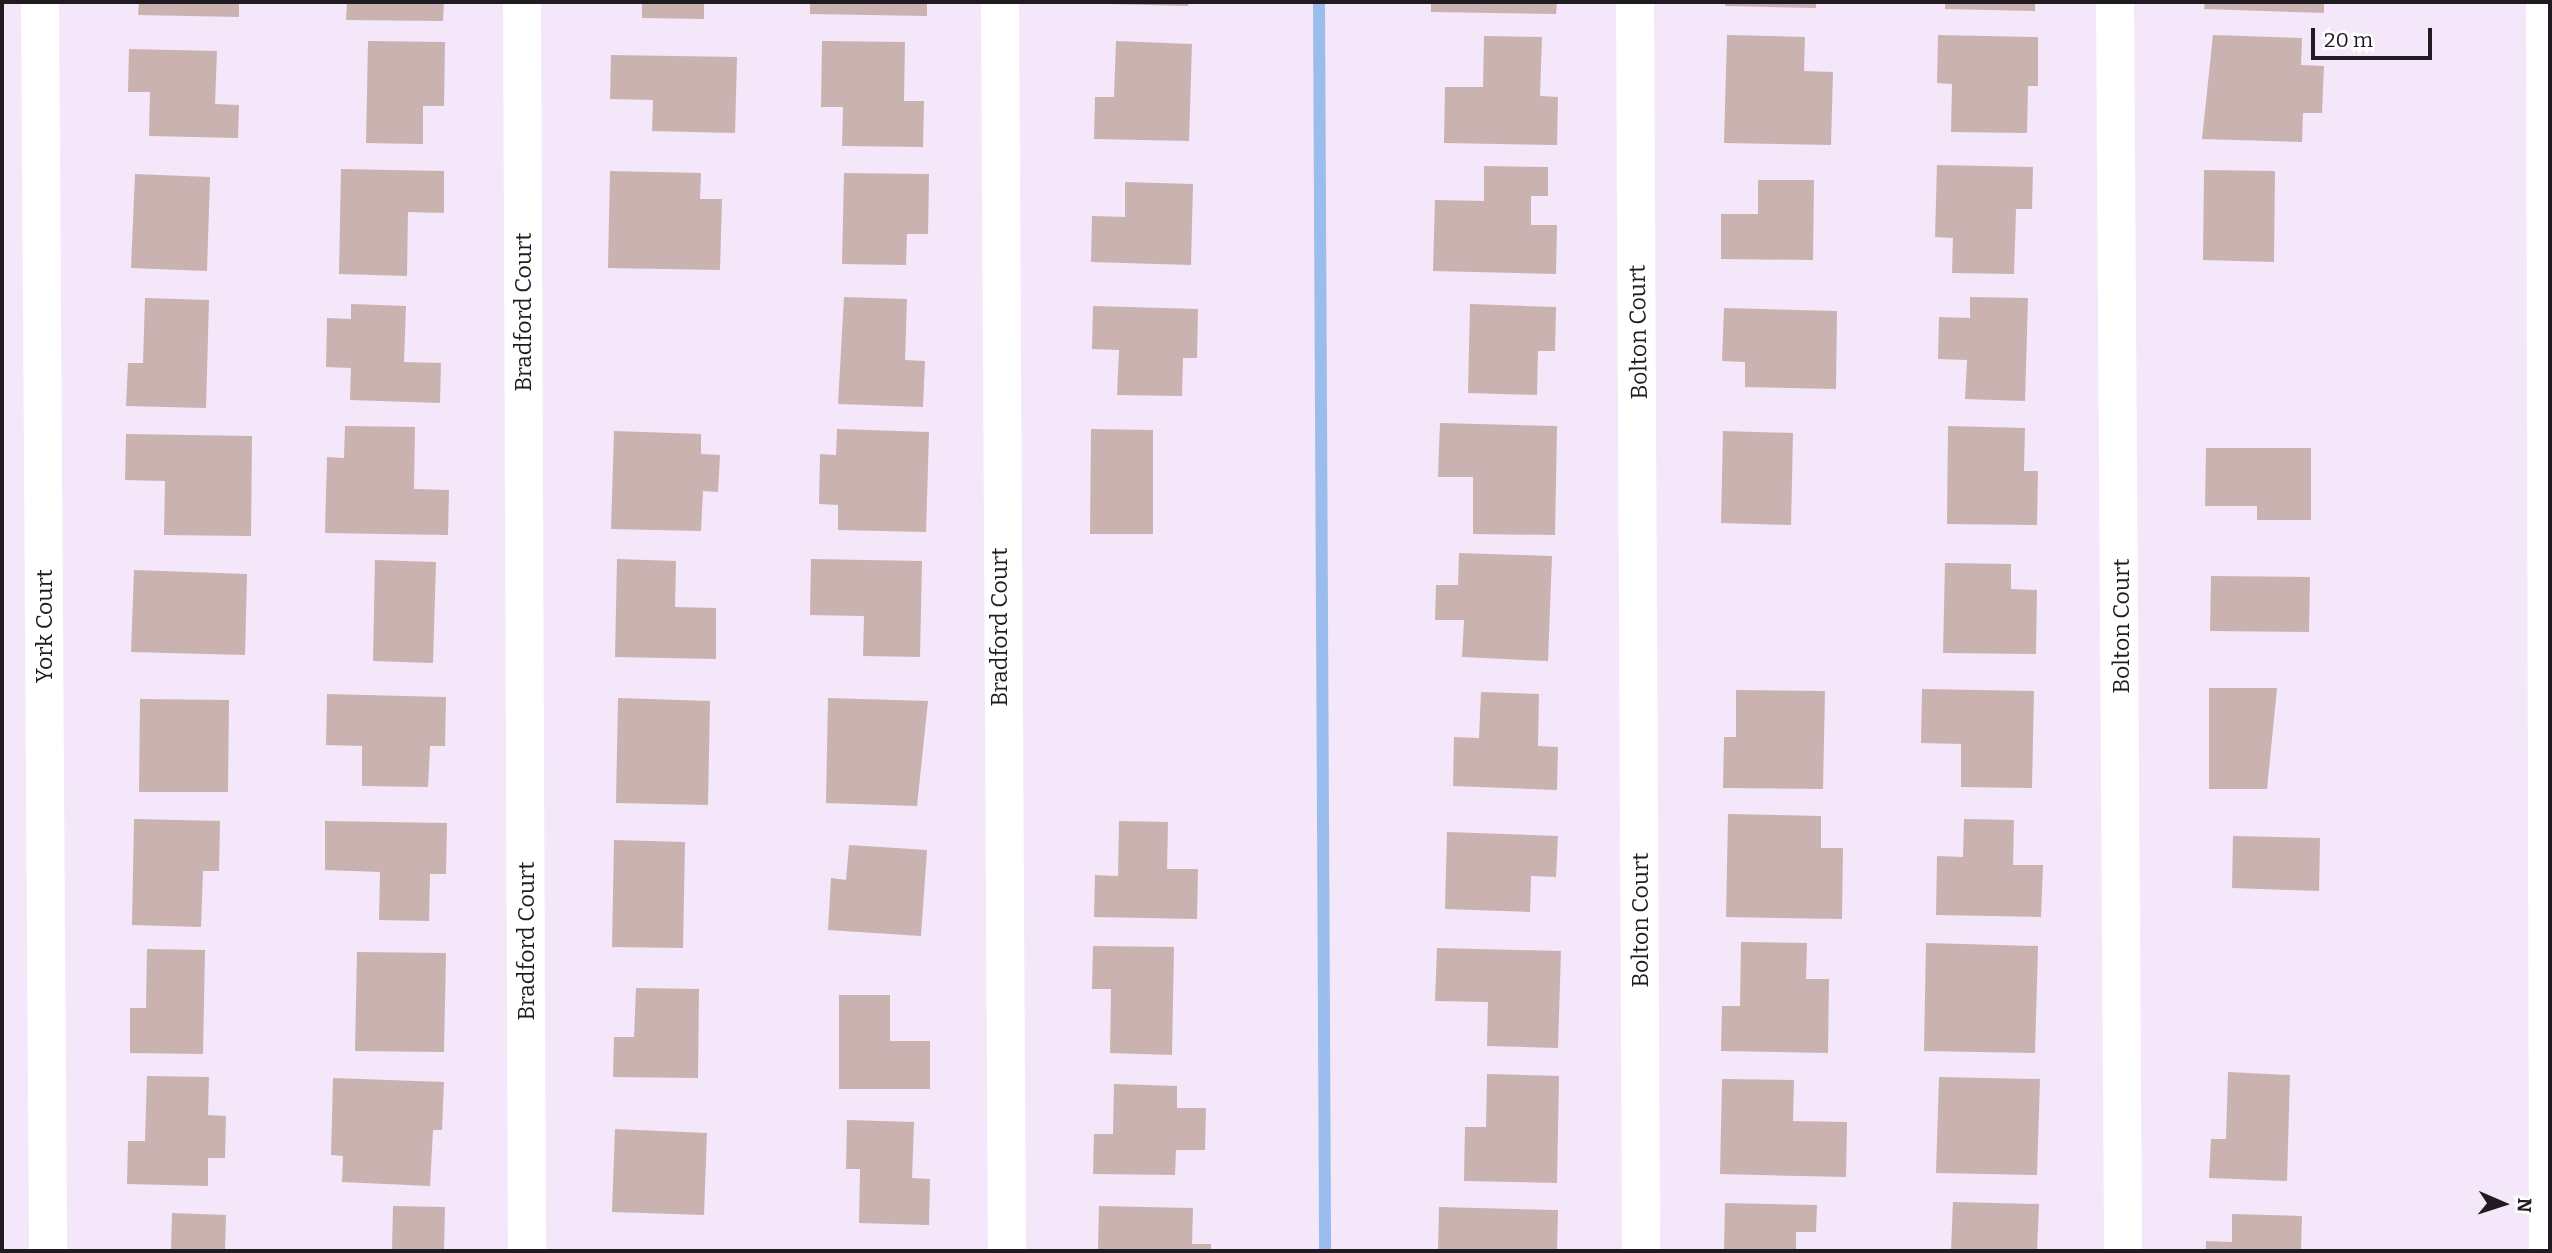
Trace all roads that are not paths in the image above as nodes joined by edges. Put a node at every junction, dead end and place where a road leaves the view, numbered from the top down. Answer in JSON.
{"nodes":[{"id":1,"x":40,"y":2,"type":"edge"},
{"id":2,"x":522,"y":2,"type":"edge"},
{"id":3,"x":1000,"y":2,"type":"edge"},
{"id":4,"x":1635,"y":2,"type":"edge"},
{"id":5,"x":2115,"y":2,"type":"edge"},
{"id":6,"x":2545,"y":2,"type":"edge"},
{"id":7,"x":48,"y":1251,"type":"edge"},
{"id":8,"x":527,"y":1251,"type":"edge"},
{"id":9,"x":1007,"y":1251,"type":"edge"},
{"id":10,"x":1641,"y":1251,"type":"edge"},
{"id":11,"x":2123,"y":1251,"type":"edge"},
{"id":12,"x":2548,"y":1251,"type":"edge"}],
"edges":[{"from":1,"to":7,"type":"street","name":"York Court"},
{"from":2,"to":8,"type":"street","name":"Bradford Court"},
{"from":3,"to":9,"type":"street","name":"Bradford Court"},
{"from":4,"to":10,"type":"street","name":"Bolton Court"},
{"from":5,"to":11,"type":"street","name":"Bolton Court"},
{"from":6,"to":12,"type":"street"}]}
